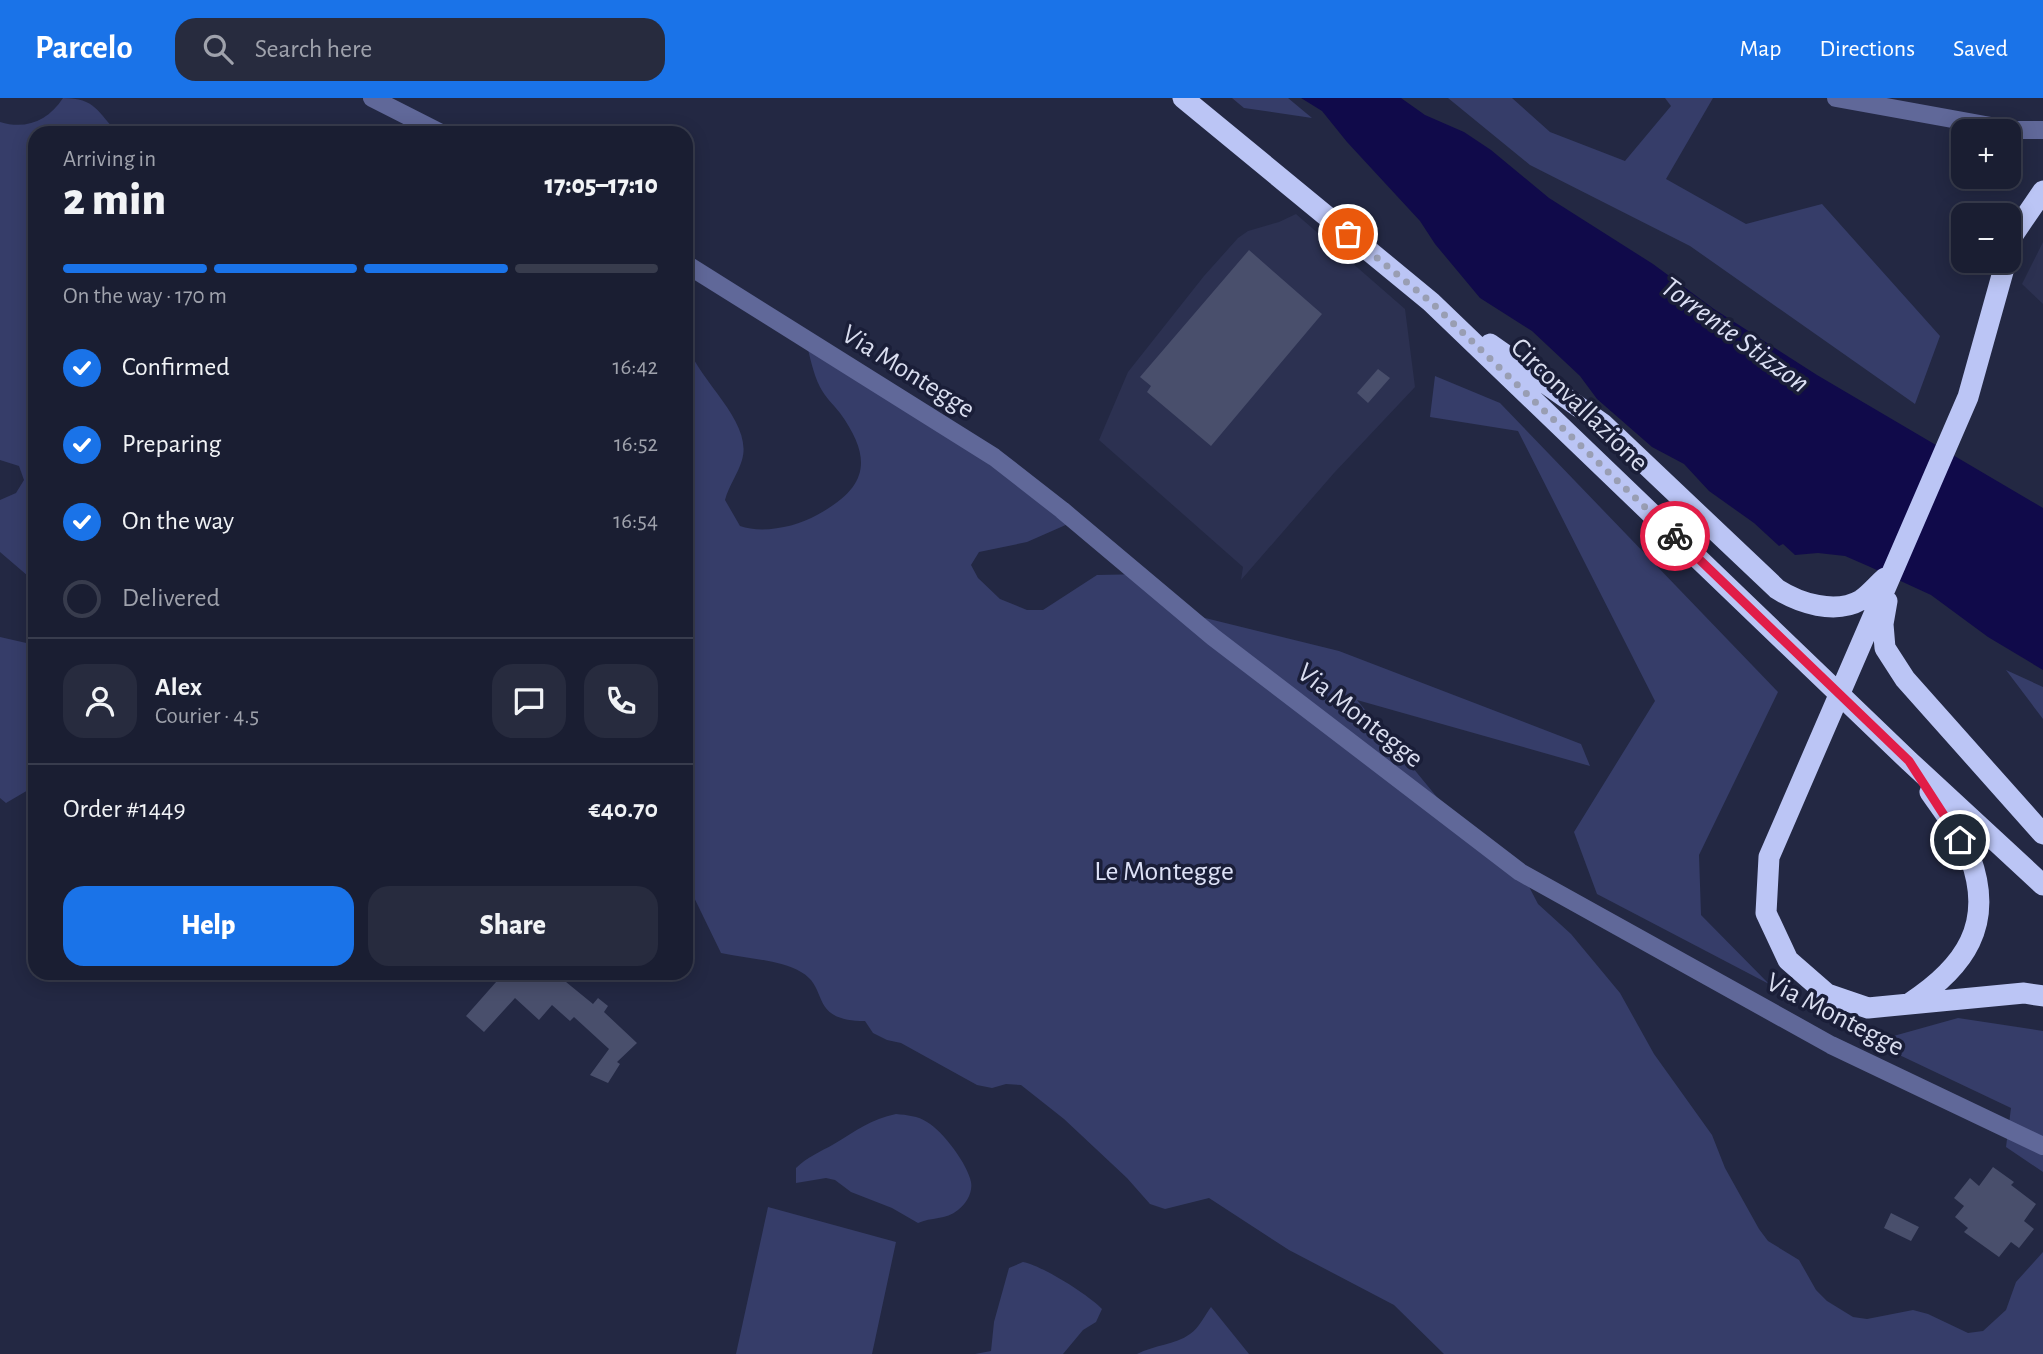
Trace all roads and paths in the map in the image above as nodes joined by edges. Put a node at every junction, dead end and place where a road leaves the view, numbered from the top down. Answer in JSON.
{"nodes":[{"id":1,"x":372,"y":98,"type":"edge"},
{"id":2,"x":1183,"y":98,"type":"edge"},
{"id":3,"x":1836,"y":98,"type":"edge"},
{"id":4,"x":427,"y":126,"type":"edge"},
{"id":5,"x":2043,"y":130,"type":"edge"},
{"id":6,"x":2043,"y":191,"type":"edge"},
{"id":7,"x":2021,"y":226,"type":"edge"},
{"id":8,"x":693,"y":268,"type":"edge"},
{"id":9,"x":2003,"y":273,"type":"edge"},
{"id":10,"x":1431,"y":302,"type":"junction"},
{"id":11,"x":1892,"y":570,"type":"junction"},
{"id":12,"x":1909,"y":761,"type":"junction"},
{"id":13,"x":2043,"y":834,"type":"edge"},
{"id":14,"x":2043,"y":885,"type":"edge"},
{"id":15,"x":2043,"y":996,"type":"edge"},
{"id":16,"x":1908,"y":1005,"type":"junction"},
{"id":17,"x":2043,"y":1146,"type":"edge"}],
"edges":[{"from":1,"to":4,"type":"street"},
{"from":2,"to":10,"type":"highway","name":"Circonvallazione"},
{"from":3,"to":5,"type":"street"},
{"from":6,"to":7,"type":"highway"},
{"from":8,"to":17,"type":"street","name":"Via Montegge"},
{"from":9,"to":11,"type":"highway"},
{"from":10,"to":11,"type":"highway"},
{"from":10,"to":12,"type":"highway","name":"Circonvallazione"},
{"from":11,"to":13,"type":"highway"},
{"from":11,"to":16,"type":"highway"},
{"from":12,"to":14,"type":"highway","name":"Circonvallazione"},
{"from":12,"to":16,"type":"highway"},
{"from":15,"to":16,"type":"highway"}]}
